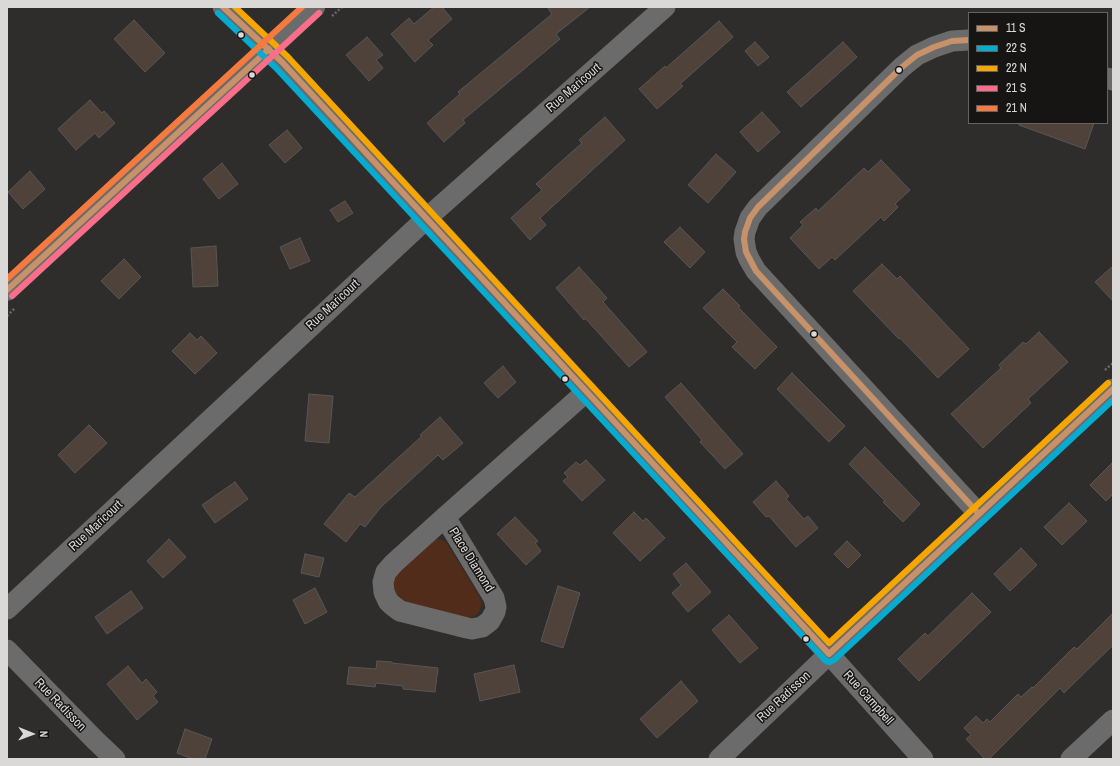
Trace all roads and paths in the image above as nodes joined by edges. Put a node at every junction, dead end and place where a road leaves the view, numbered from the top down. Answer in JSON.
{"nodes":[{"id":1,"x":224,"y":7,"type":"edge"},
{"id":2,"x":314,"y":7,"type":"edge"},
{"id":3,"x":665,"y":7,"type":"edge"},
{"id":4,"x":968,"y":40,"type":"edge"},
{"id":5,"x":268,"y":49,"type":"junction"},
{"id":6,"x":427,"y":218,"type":"junction"},
{"id":7,"x":7,"y":290,"type":"edge"},
{"id":8,"x":1113,"y":389,"type":"edge"},
{"id":9,"x":587,"y":391,"type":"junction"},
{"id":10,"x":979,"y":514,"type":"junction"},
{"id":11,"x":445,"y":517,"type":"junction"},
{"id":12,"x":7,"y":609,"type":"edge"},
{"id":13,"x":7,"y":650,"type":"edge"},
{"id":14,"x":830,"y":654,"type":"junction"},
{"id":15,"x":1113,"y":720,"type":"edge"},
{"id":16,"x":115,"y":759,"type":"edge"},
{"id":17,"x":719,"y":759,"type":"edge"},
{"id":18,"x":923,"y":759,"type":"edge"},
{"id":19,"x":1071,"y":759,"type":"edge"}],
"edges":[{"from":1,"to":5,"type":"street","name":"Rue Campbell"},
{"from":2,"to":5,"type":"street"},
{"from":3,"to":6,"type":"street","name":"Rue Maricourt"},
{"from":4,"to":10,"type":"street"},
{"from":5,"to":6,"type":"street","name":"Rue Campbell"},
{"from":5,"to":7,"type":"street"},
{"from":6,"to":9,"type":"street","name":"Rue Campbell"},
{"from":6,"to":12,"type":"street","name":"Rue Maricourt"},
{"from":8,"to":10,"type":"street","name":"Rue Radisson"},
{"from":9,"to":11,"type":"street","name":"Place Diamond"},
{"from":9,"to":14,"type":"street","name":"Rue Campbell"},
{"from":10,"to":14,"type":"street","name":"Rue Radisson"},
{"from":11,"to":11,"type":"street","name":"Place Diamond"},
{"from":13,"to":16,"type":"street","name":"Rue Radisson"},
{"from":14,"to":17,"type":"street","name":"Rue Radisson"},
{"from":14,"to":18,"type":"street","name":"Rue Campbell"},
{"from":15,"to":19,"type":"street"}]}
